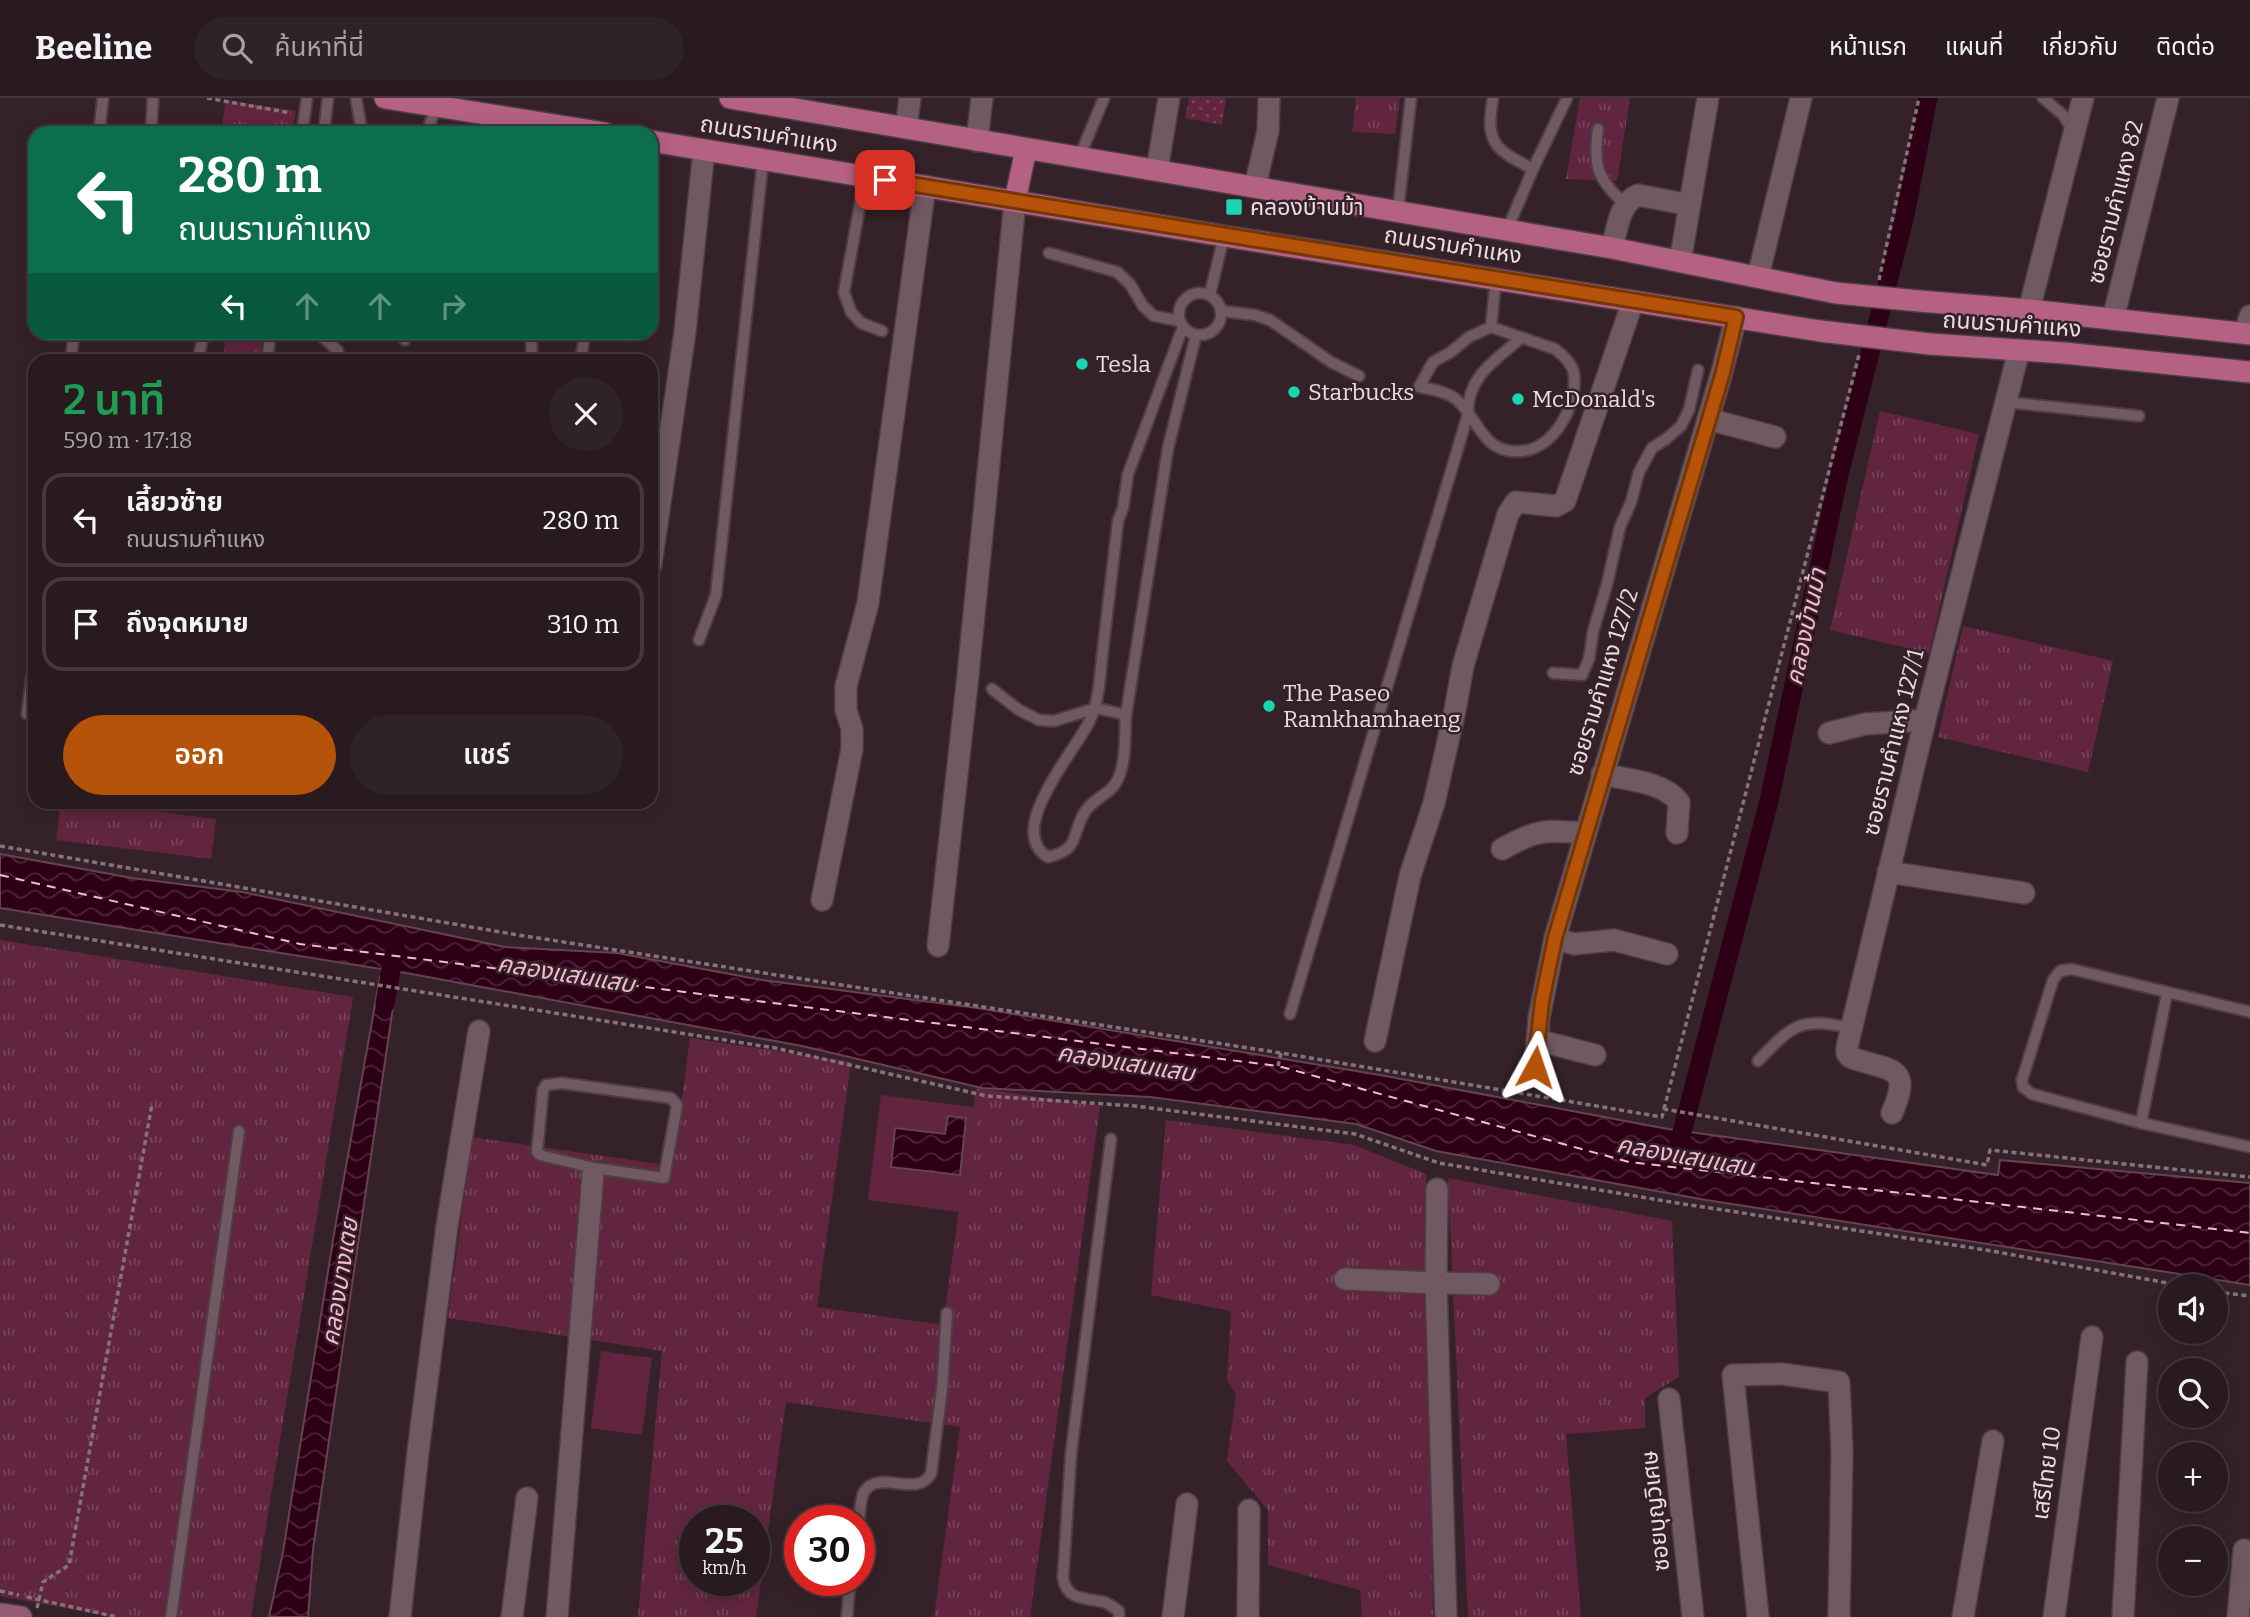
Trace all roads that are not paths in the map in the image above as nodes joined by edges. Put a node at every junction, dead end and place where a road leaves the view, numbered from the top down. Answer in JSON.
{"nodes":[{"id":1,"x":103,"y":98,"type":"edge"},
{"id":2,"x":153,"y":98,"type":"edge"},
{"id":3,"x":307,"y":98,"type":"edge"},
{"id":4,"x":327,"y":98,"type":"edge"},
{"id":5,"x":356,"y":98,"type":"edge"},
{"id":6,"x":385,"y":98,"type":"edge"},
{"id":7,"x":732,"y":98,"type":"edge"},
{"id":8,"x":910,"y":98,"type":"edge"},
{"id":9,"x":982,"y":98,"type":"edge"},
{"id":10,"x":1104,"y":98,"type":"edge"},
{"id":11,"x":1169,"y":98,"type":"edge"},
{"id":12,"x":1269,"y":98,"type":"edge"},
{"id":13,"x":1411,"y":98,"type":"edge"},
{"id":14,"x":1493,"y":98,"type":"edge"},
{"id":15,"x":1567,"y":98,"type":"edge"},
{"id":16,"x":1708,"y":98,"type":"edge"},
{"id":17,"x":1801,"y":98,"type":"edge"},
{"id":18,"x":2043,"y":98,"type":"edge"},
{"id":19,"x":2083,"y":98,"type":"edge"},
{"id":20,"x":2168,"y":98,"type":"edge"},
{"id":21,"x":761,"y":101,"type":"edge"},
{"id":22,"x":436,"y":106,"type":"junction"},
{"id":23,"x":100,"y":126,"type":"edge"},
{"id":24,"x":151,"y":126,"type":"edge"},
{"id":25,"x":303,"y":126,"type":"edge"},
{"id":26,"x":325,"y":126,"type":"edge"},
{"id":27,"x":361,"y":126,"type":"edge"},
{"id":28,"x":429,"y":126,"type":"edge"},
{"id":29,"x":516,"y":126,"type":"edge"},
{"id":30,"x":906,"y":128,"type":"junction"},
{"id":31,"x":1598,"y":129,"type":"dead end"},
{"id":32,"x":2074,"y":132,"type":"junction"},
{"id":33,"x":976,"y":141,"type":"junction"},
{"id":34,"x":658,"y":142,"type":"edge"},
{"id":35,"x":1026,"y":149,"type":"junction"},
{"id":36,"x":704,"y":150,"type":"junction"},
{"id":37,"x":1079,"y":158,"type":"junction"},
{"id":38,"x":763,"y":160,"type":"junction"},
{"id":39,"x":1533,"y":169,"type":"junction"},
{"id":40,"x":1157,"y":170,"type":"junction"},
{"id":41,"x":865,"y":177,"type":"junction"},
{"id":42,"x":925,"y":186,"type":"junction"},
{"id":43,"x":1255,"y":186,"type":"junction"},
{"id":44,"x":1015,"y":201,"type":"junction"},
{"id":45,"x":1625,"y":204,"type":"junction"},
{"id":46,"x":1690,"y":205,"type":"junction"},
{"id":47,"x":1398,"y":211,"type":"junction"},
{"id":48,"x":1507,"y":230,"type":"junction"},
{"id":49,"x":1224,"y":236,"type":"junction"},
{"id":50,"x":1612,"y":248,"type":"junction"},
{"id":51,"x":1049,"y":253,"type":"dead end"},
{"id":52,"x":1680,"y":262,"type":"junction"},
{"id":53,"x":1758,"y":277,"type":"junction"},
{"id":54,"x":1496,"y":278,"type":"junction"},
{"id":55,"x":1210,"y":295,"type":"junction"},
{"id":56,"x":1633,"y":301,"type":"junction"},
{"id":57,"x":2029,"y":310,"type":"junction"},
{"id":58,"x":1222,"y":311,"type":"junction"},
{"id":59,"x":1736,"y":317,"type":"junction"},
{"id":60,"x":2113,"y":319,"type":"junction"},
{"id":61,"x":1181,"y":324,"type":"junction"},
{"id":62,"x":1491,"y":327,"type":"junction"},
{"id":63,"x":2248,"y":328,"type":"edge"},
{"id":64,"x":882,"y":331,"type":"dead end"},
{"id":65,"x":1196,"y":335,"type":"junction"},
{"id":66,"x":1521,"y":338,"type":"junction"},
{"id":67,"x":326,"y":340,"type":"edge"},
{"id":68,"x":2019,"y":350,"type":"junction"},
{"id":69,"x":338,"y":354,"type":"edge"},
{"id":70,"x":1698,"y":370,"type":"dead end"},
{"id":71,"x":2250,"y":372,"type":"edge"},
{"id":72,"x":1359,"y":376,"type":"dead end"},
{"id":73,"x":2005,"y":402,"type":"junction"},
{"id":74,"x":1468,"y":414,"type":"junction"},
{"id":75,"x":2139,"y":416,"type":"dead end"},
{"id":76,"x":1708,"y":419,"type":"junction"},
{"id":77,"x":1775,"y":437,"type":"dead end"},
{"id":78,"x":658,"y":516,"type":"edge"},
{"id":79,"x":699,"y":640,"type":"dead end"},
{"id":80,"x":1553,"y":673,"type":"dead end"},
{"id":81,"x":992,"y":689,"type":"dead end"},
{"id":82,"x":28,"y":706,"type":"edge"},
{"id":83,"x":1096,"y":708,"type":"junction"},
{"id":84,"x":27,"y":714,"type":"dead end"},
{"id":85,"x":1126,"y":715,"type":"junction"},
{"id":86,"x":1925,"y":720,"type":"junction"},
{"id":87,"x":1829,"y":733,"type":"dead end"},
{"id":88,"x":1602,"y":774,"type":"junction"},
{"id":89,"x":1584,"y":833,"type":"junction"},
{"id":90,"x":1677,"y":833,"type":"dead end"},
{"id":91,"x":1502,"y":849,"type":"dead end"},
{"id":92,"x":1888,"y":872,"type":"junction"},
{"id":93,"x":2024,"y":893,"type":"dead end"},
{"id":94,"x":822,"y":900,"type":"dead end"},
{"id":95,"x":1555,"y":938,"type":"junction"},
{"id":96,"x":939,"y":946,"type":"dead end"},
{"id":97,"x":1667,"y":954,"type":"dead end"},
{"id":98,"x":2167,"y":993,"type":"junction"},
{"id":99,"x":2250,"y":1012,"type":"edge"},
{"id":100,"x":1290,"y":1014,"type":"dead end"},
{"id":101,"x":1850,"y":1028,"type":"junction"},
{"id":102,"x":479,"y":1031,"type":"dead end"},
{"id":103,"x":1537,"y":1040,"type":"junction"},
{"id":104,"x":1375,"y":1041,"type":"dead end"},
{"id":105,"x":1595,"y":1055,"type":"dead end"},
{"id":106,"x":1758,"y":1061,"type":"dead end"},
{"id":107,"x":1535,"y":1067,"type":"dead end"},
{"id":108,"x":1892,"y":1113,"type":"dead end"},
{"id":109,"x":2141,"y":1123,"type":"junction"},
{"id":110,"x":239,"y":1131,"type":"dead end"},
{"id":111,"x":1111,"y":1139,"type":"dead end"},
{"id":112,"x":2250,"y":1147,"type":"edge"},
{"id":113,"x":594,"y":1171,"type":"junction"},
{"id":114,"x":1437,"y":1189,"type":"dead end"},
{"id":115,"x":1345,"y":1279,"type":"dead end"},
{"id":116,"x":1436,"y":1283,"type":"junction"},
{"id":117,"x":1489,"y":1284,"type":"dead end"},
{"id":118,"x":947,"y":1313,"type":"dead end"},
{"id":119,"x":2091,"y":1337,"type":"dead end"},
{"id":120,"x":2137,"y":1362,"type":"dead end"},
{"id":121,"x":1669,"y":1399,"type":"dead end"},
{"id":122,"x":1993,"y":1441,"type":"dead end"},
{"id":123,"x":527,"y":1498,"type":"dead end"},
{"id":124,"x":1187,"y":1504,"type":"dead end"},
{"id":125,"x":862,"y":1505,"type":"edge"},
{"id":126,"x":1249,"y":1510,"type":"dead end"},
{"id":127,"x":2244,"y":1550,"type":"dead end"},
{"id":128,"x":848,"y":1596,"type":"edge"},
{"id":129,"x":0,"y":1614,"type":"edge"},
{"id":130,"x":21,"y":1617,"type":"edge"},
{"id":131,"x":171,"y":1617,"type":"edge"},
{"id":132,"x":400,"y":1617,"type":"edge"},
{"id":133,"x":512,"y":1617,"type":"edge"},
{"id":134,"x":557,"y":1617,"type":"edge"},
{"id":135,"x":846,"y":1617,"type":"edge"},
{"id":136,"x":1119,"y":1617,"type":"edge"},
{"id":137,"x":1173,"y":1617,"type":"edge"},
{"id":138,"x":1248,"y":1617,"type":"edge"},
{"id":139,"x":1446,"y":1617,"type":"edge"},
{"id":140,"x":1693,"y":1617,"type":"edge"},
{"id":141,"x":1758,"y":1617,"type":"edge"},
{"id":142,"x":1839,"y":1617,"type":"edge"},
{"id":143,"x":1963,"y":1617,"type":"edge"},
{"id":144,"x":2054,"y":1617,"type":"edge"},
{"id":145,"x":2123,"y":1617,"type":"edge"},
{"id":146,"x":2238,"y":1617,"type":"edge"}],
"edges":[{"from":1,"to":23,"type":"lane"},
{"from":2,"to":24,"type":"lane"},
{"from":3,"to":25,"type":"lane"},
{"from":4,"to":26,"type":"lane"},
{"from":5,"to":27,"type":"lane"},
{"from":6,"to":22,"type":"main road"},
{"from":7,"to":21,"type":"main road","name":"ถนนรามคำแหง"},
{"from":8,"to":30,"type":"street"},
{"from":9,"to":33,"type":"street"},
{"from":10,"to":37,"type":"lane"},
{"from":11,"to":40,"type":"street"},
{"from":12,"to":43,"type":"street"},
{"from":13,"to":47,"type":"lane"},
{"from":14,"to":39,"type":"lane"},
{"from":15,"to":39,"type":"lane"},
{"from":16,"to":46,"type":"street"},
{"from":17,"to":53,"type":"street"},
{"from":18,"to":32,"type":"lane"},
{"from":19,"to":32,"type":"street"},
{"from":20,"to":60,"type":"street","name":"ซอยรามคำแหง 82"},
{"from":21,"to":30,"type":"main road","name":"ถนนรามคำแหง"},
{"from":22,"to":28,"type":"lane"},
{"from":22,"to":29,"type":"main road"},
{"from":30,"to":33,"type":"main road","name":"ถนนรามคำแหง"},
{"from":31,"to":45,"type":"lane"},
{"from":32,"to":57,"type":"street"},
{"from":33,"to":35,"type":"main road","name":"ถนนรามคำแหง"},
{"from":34,"to":36,"type":"main road","name":"ถนนรามคำแหง"},
{"from":35,"to":37,"type":"main road","name":"ถนนรามคำแหง"},
{"from":35,"to":44,"type":"main road"},
{"from":36,"to":38,"type":"main road","name":"ถนนรามคำแหง"},
{"from":36,"to":78,"type":"street"},
{"from":37,"to":40,"type":"main road","name":"ถนนรามคำแหง"},
{"from":38,"to":41,"type":"main road","name":"ถนนรามคำแหง"},
{"from":38,"to":79,"type":"lane"},
{"from":39,"to":48,"type":"lane"},
{"from":40,"to":43,"type":"main road","name":"ถนนรามคำแหง"},
{"from":41,"to":42,"type":"main road","name":"ถนนรามคำแหง"},
{"from":41,"to":64,"type":"lane"},
{"from":42,"to":44,"type":"main road","name":"ถนนรามคำแหง"},
{"from":42,"to":94,"type":"street"},
{"from":43,"to":47,"type":"main road","name":"ถนนรามคำแหง"},
{"from":44,"to":49,"type":"main road","name":"ถนนรามคำแหง"},
{"from":44,"to":96,"type":"street"},
{"from":45,"to":46,"type":"street"},
{"from":45,"to":50,"type":"street"},
{"from":46,"to":52,"type":"street"},
{"from":47,"to":48,"type":"main road","name":"ถนนรามคำแหง"},
{"from":48,"to":50,"type":"main road","name":"ถนนรามคำแหง"},
{"from":49,"to":54,"type":"main road","name":"ถนนรามคำแหง"},
{"from":49,"to":55,"type":"lane"},
{"from":50,"to":52,"type":"main road","name":"ถนนรามคำแหง"},
{"from":51,"to":61,"type":"lane"},
{"from":52,"to":53,"type":"main road","name":"ถนนรามคำแหง"},
{"from":53,"to":57,"type":"main road","name":"ถนนรามคำแหง","bridge":true},
{"from":54,"to":56,"type":"main road","name":"ถนนรามคำแหง"},
{"from":54,"to":62,"type":"lane"},
{"from":55,"to":58,"type":"lane"},
{"from":55,"to":61,"type":"lane"},
{"from":56,"to":59,"type":"main road","name":"ถนนรามคำแหง"},
{"from":56,"to":104,"type":"street"},
{"from":57,"to":60,"type":"main road","name":"ถนนรามคำแหง"},
{"from":58,"to":65,"type":"lane"},
{"from":58,"to":72,"type":"lane"},
{"from":59,"to":68,"type":"main road","name":"ถนนรามคำแหง","bridge":true},
{"from":59,"to":76,"type":"street","name":"ซอยรามคำแหง 127/2"},
{"from":60,"to":63,"type":"main road","name":"ถนนรามคำแหง"},
{"from":61,"to":65,"type":"lane"},
{"from":61,"to":83,"type":"lane"},
{"from":62,"to":66,"type":"lane"},
{"from":62,"to":74,"type":"lane"},
{"from":65,"to":85,"type":"lane"},
{"from":66,"to":74,"type":"lane"},
{"from":66,"to":74,"type":"lane"},
{"from":67,"to":69,"type":"lane"},
{"from":68,"to":71,"type":"main road","name":"ถนนรามคำแหง"},
{"from":68,"to":73,"type":"street","name":"ซอยรามคำแหง 127/1"},
{"from":70,"to":80,"type":"lane"},
{"from":73,"to":75,"type":"lane"},
{"from":73,"to":86,"type":"street","name":"ซอยรามคำแหง 127/1"},
{"from":74,"to":100,"type":"lane"},
{"from":76,"to":77,"type":"street"},
{"from":76,"to":88,"type":"street","name":"ซอยรามคำแหง 127/2"},
{"from":81,"to":83,"type":"lane"},
{"from":82,"to":84,"type":"lane"},
{"from":83,"to":85,"type":"lane"},
{"from":83,"to":85,"type":"lane"},
{"from":86,"to":87,"type":"street"},
{"from":86,"to":92,"type":"street","name":"ซอยรามคำแหง 127/1"},
{"from":88,"to":89,"type":"street","name":"ซอยรามคำแหง 127/2"},
{"from":88,"to":90,"type":"street"},
{"from":89,"to":91,"type":"street"},
{"from":89,"to":95,"type":"street","name":"ซอยรามคำแหง 127/2"},
{"from":92,"to":93,"type":"street"},
{"from":92,"to":101,"type":"street","name":"ซอยรามคำแหง 127/1"},
{"from":95,"to":97,"type":"street"},
{"from":95,"to":103,"type":"street","name":"ซอยรามคำแหง 127/2"},
{"from":98,"to":99,"type":"lane"},
{"from":98,"to":109,"type":"lane"},
{"from":98,"to":109,"type":"lane"},
{"from":101,"to":106,"type":"lane"},
{"from":101,"to":108,"type":"street","name":"ซอยรามคำแหง 127/1"},
{"from":102,"to":132,"type":"street"},
{"from":103,"to":105,"type":"street"},
{"from":103,"to":107,"type":"street","name":"ซอยรามคำแหง 127/2"},
{"from":109,"to":112,"type":"lane"},
{"from":110,"to":131,"type":"lane"},
{"from":111,"to":136,"type":"lane"},
{"from":113,"to":113,"type":"lane"},
{"from":113,"to":134,"type":"street"},
{"from":114,"to":116,"type":"street"},
{"from":115,"to":116,"type":"street"},
{"from":116,"to":117,"type":"street"},
{"from":116,"to":139,"type":"street"},
{"from":118,"to":125,"type":"lane"},
{"from":119,"to":144,"type":"street","name":"เสรีไทย 10"},
{"from":120,"to":145,"type":"street"},
{"from":121,"to":140,"type":"street","name":"ซอยบุญวิเศษ"},
{"from":122,"to":143,"type":"street"},
{"from":123,"to":133,"type":"street"},
{"from":124,"to":137,"type":"street"},
{"from":126,"to":138,"type":"street"},
{"from":127,"to":146,"type":"street"},
{"from":128,"to":135,"type":"lane"},
{"from":129,"to":130,"type":"main road"},
{"from":141,"to":142,"type":"street"}]}
